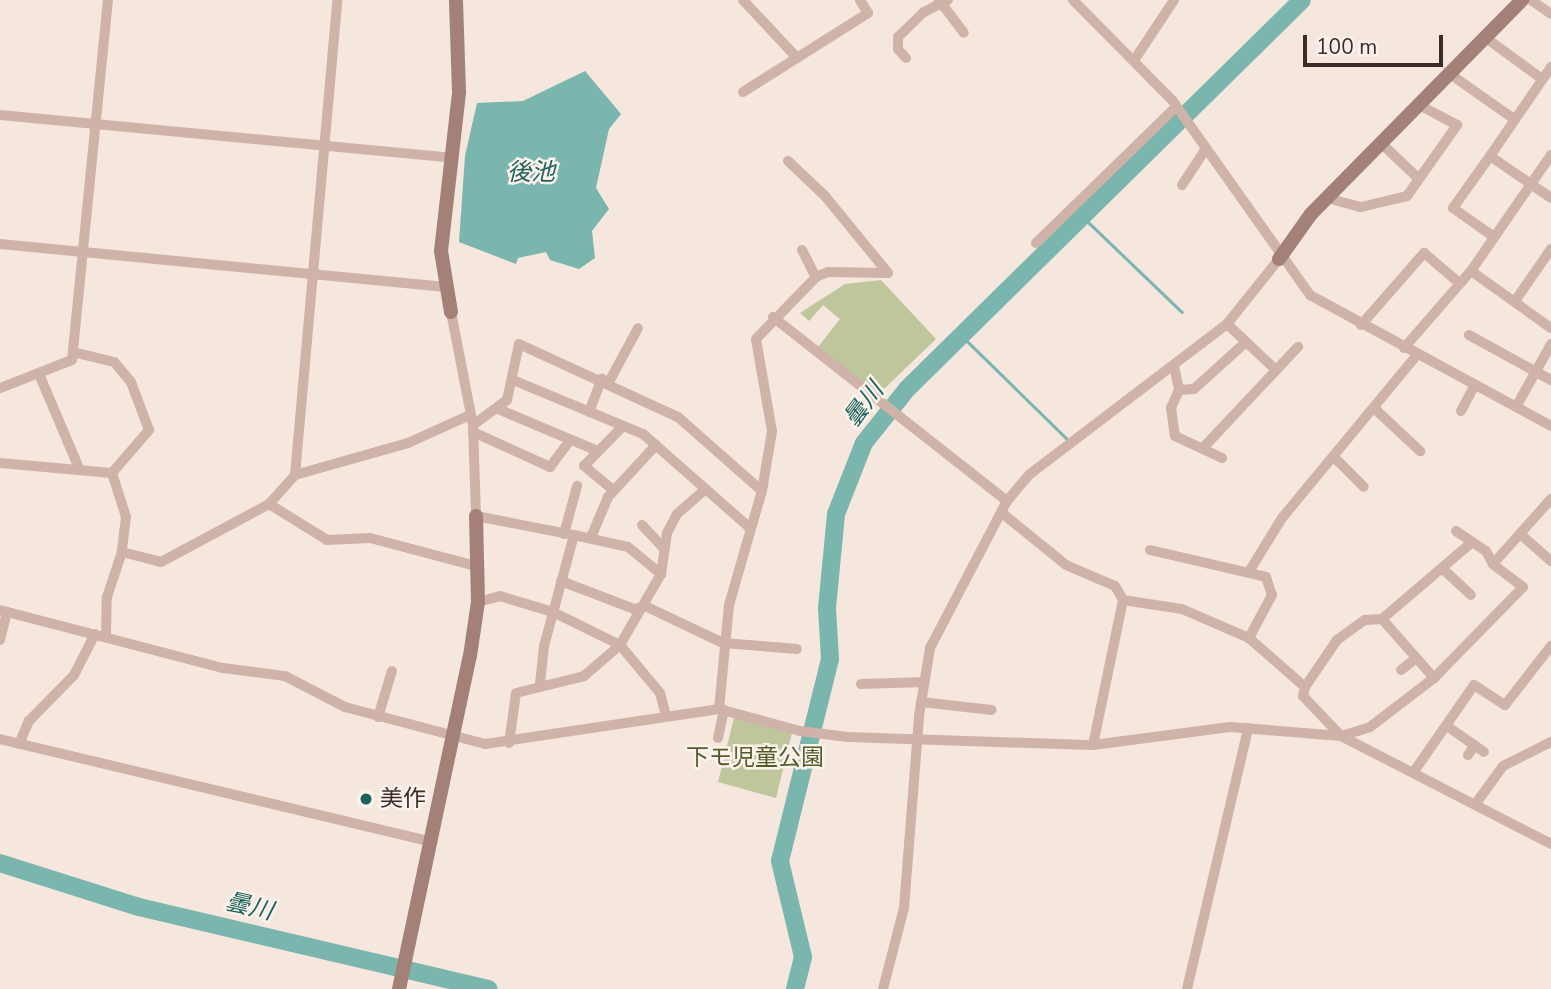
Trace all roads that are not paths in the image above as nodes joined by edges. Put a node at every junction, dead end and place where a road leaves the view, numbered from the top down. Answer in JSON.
{"nodes":[{"id":1,"x":108,"y":0,"type":"edge"},
{"id":2,"x":337,"y":0,"type":"edge"},
{"id":3,"x":456,"y":0,"type":"edge"},
{"id":4,"x":743,"y":0,"type":"edge"},
{"id":5,"x":860,"y":0,"type":"edge"},
{"id":6,"x":1073,"y":0,"type":"edge"},
{"id":7,"x":1174,"y":0,"type":"edge"},
{"id":8,"x":1522,"y":0,"type":"edge"},
{"id":9,"x":1531,"y":0,"type":"edge"},
{"id":10,"x":942,"y":1,"type":"edge"},
{"id":11,"x":1551,"y":14,"type":"edge"},
{"id":12,"x":964,"y":33,"type":"dead end"},
{"id":13,"x":1486,"y":38,"type":"junction"},
{"id":14,"x":797,"y":58,"type":"junction"},
{"id":15,"x":906,"y":58,"type":"dead end"},
{"id":16,"x":1135,"y":59,"type":"junction"},
{"id":17,"x":1551,"y":67,"type":"edge"},
{"id":18,"x":1450,"y":74,"type":"junction"},
{"id":19,"x":1542,"y":79,"type":"junction"},
{"id":20,"x":743,"y":92,"type":"dead end"},
{"id":21,"x":1419,"y":105,"type":"junction"},
{"id":22,"x":1177,"y":108,"type":"junction"},
{"id":23,"x":0,"y":115,"type":"edge"},
{"id":24,"x":1514,"y":120,"type":"junction"},
{"id":25,"x":95,"y":125,"type":"junction"},
{"id":26,"x":1382,"y":144,"type":"junction"},
{"id":27,"x":323,"y":148,"type":"junction"},
{"id":28,"x":1205,"y":150,"type":"junction"},
{"id":29,"x":1551,"y":155,"type":"edge"},
{"id":30,"x":1490,"y":156,"type":"junction"},
{"id":31,"x":451,"y":158,"type":"junction"},
{"id":32,"x":788,"y":161,"type":"dead end"},
{"id":33,"x":1418,"y":178,"type":"junction"},
{"id":34,"x":1531,"y":184,"type":"junction"},
{"id":35,"x":1182,"y":185,"type":"dead end"},
{"id":36,"x":1327,"y":198,"type":"junction"},
{"id":37,"x":1551,"y":198,"type":"edge"},
{"id":38,"x":1494,"y":237,"type":"junction"},
{"id":39,"x":1037,"y":243,"type":"dead end"},
{"id":40,"x":0,"y":244,"type":"edge"},
{"id":41,"x":1551,"y":249,"type":"edge"},
{"id":42,"x":802,"y":250,"type":"dead end"},
{"id":43,"x":83,"y":252,"type":"junction"},
{"id":44,"x":1279,"y":258,"type":"junction"},
{"id":45,"x":1471,"y":271,"type":"junction"},
{"id":46,"x":311,"y":273,"type":"junction"},
{"id":47,"x":816,"y":277,"type":"junction"},
{"id":48,"x":1457,"y":281,"type":"junction"},
{"id":49,"x":446,"y":287,"type":"junction"},
{"id":50,"x":1515,"y":301,"type":"junction"},
{"id":51,"x":452,"y":312,"type":"joint"},
{"id":52,"x":773,"y":317,"type":"junction"},
{"id":53,"x":1227,"y":324,"type":"junction"},
{"id":54,"x":1361,"y":325,"type":"junction"},
{"id":55,"x":638,"y":328,"type":"dead end"},
{"id":56,"x":1551,"y":328,"type":"edge"},
{"id":57,"x":1477,"y":335,"type":"dead end"},
{"id":58,"x":1246,"y":342,"type":"junction"},
{"id":59,"x":1551,"y":344,"type":"edge"},
{"id":60,"x":1298,"y":347,"type":"dead end"},
{"id":61,"x":1404,"y":348,"type":"junction"},
{"id":62,"x":73,"y":352,"type":"junction"},
{"id":63,"x":1417,"y":355,"type":"junction"},
{"id":64,"x":1174,"y":366,"type":"junction"},
{"id":65,"x":1276,"y":370,"type":"junction"},
{"id":66,"x":1536,"y":371,"type":"junction"},
{"id":67,"x":39,"y":374,"type":"junction"},
{"id":68,"x":513,"y":380,"type":"junction"},
{"id":69,"x":606,"y":380,"type":"junction"},
{"id":70,"x":1551,"y":380,"type":"edge"},
{"id":71,"x":1475,"y":385,"type":"junction"},
{"id":72,"x":0,"y":388,"type":"edge"},
{"id":73,"x":1179,"y":390,"type":"junction"},
{"id":74,"x":1516,"y":407,"type":"junction"},
{"id":75,"x":498,"y":409,"type":"junction"},
{"id":76,"x":1375,"y":409,"type":"junction"},
{"id":77,"x":1461,"y":411,"type":"dead end"},
{"id":78,"x":589,"y":412,"type":"junction"},
{"id":79,"x":472,"y":424,"type":"junction"},
{"id":80,"x":622,"y":426,"type":"junction"},
{"id":81,"x":1551,"y":426,"type":"edge"},
{"id":82,"x":570,"y":440,"type":"junction"},
{"id":83,"x":656,"y":445,"type":"junction"},
{"id":84,"x":1203,"y":448,"type":"junction"},
{"id":85,"x":1413,"y":449,"type":"dead end"},
{"id":86,"x":598,"y":452,"type":"junction"},
{"id":87,"x":1334,"y":457,"type":"junction"},
{"id":88,"x":1222,"y":458,"type":"dead end"},
{"id":89,"x":0,"y":463,"type":"edge"},
{"id":90,"x":78,"y":466,"type":"junction"},
{"id":91,"x":112,"y":473,"type":"junction"},
{"id":92,"x":295,"y":475,"type":"junction"},
{"id":93,"x":577,"y":486,"type":"dead end"},
{"id":94,"x":1364,"y":487,"type":"dead end"},
{"id":95,"x":706,"y":489,"type":"junction"},
{"id":96,"x":613,"y":490,"type":"junction"},
{"id":97,"x":762,"y":491,"type":"junction"},
{"id":98,"x":1551,"y":499,"type":"edge"},
{"id":99,"x":1007,"y":501,"type":"junction"},
{"id":100,"x":269,"y":504,"type":"junction"},
{"id":101,"x":1002,"y":513,"type":"junction"},
{"id":102,"x":476,"y":516,"type":"junction"},
{"id":103,"x":642,"y":525,"type":"dead end"},
{"id":104,"x":750,"y":528,"type":"junction"},
{"id":105,"x":1456,"y":531,"type":"dead end"},
{"id":106,"x":569,"y":534,"type":"junction"},
{"id":107,"x":1520,"y":534,"type":"junction"},
{"id":108,"x":592,"y":535,"type":"junction"},
{"id":109,"x":1472,"y":542,"type":"junction"},
{"id":110,"x":664,"y":549,"type":"junction"},
{"id":111,"x":1150,"y":550,"type":"dead end"},
{"id":112,"x":122,"y":552,"type":"junction"},
{"id":113,"x":1551,"y":561,"type":"edge"},
{"id":114,"x":1493,"y":564,"type":"junction"},
{"id":115,"x":476,"y":566,"type":"junction"},
{"id":116,"x":1443,"y":569,"type":"junction"},
{"id":117,"x":1250,"y":570,"type":"junction"},
{"id":118,"x":661,"y":574,"type":"junction"},
{"id":119,"x":561,"y":581,"type":"junction"},
{"id":120,"x":1471,"y":595,"type":"dead end"},
{"id":121,"x":1123,"y":600,"type":"junction"},
{"id":122,"x":478,"y":602,"type":"junction"},
{"id":123,"x":645,"y":606,"type":"junction"},
{"id":124,"x":4,"y":611,"type":"edge"},
{"id":125,"x":553,"y":612,"type":"junction"},
{"id":126,"x":1382,"y":619,"type":"junction"},
{"id":127,"x":100,"y":635,"type":"junction"},
{"id":128,"x":1249,"y":638,"type":"junction"},
{"id":129,"x":0,"y":640,"type":"edge"},
{"id":130,"x":723,"y":643,"type":"junction"},
{"id":131,"x":621,"y":645,"type":"junction"},
{"id":132,"x":1551,"y":646,"type":"edge"},
{"id":133,"x":797,"y":649,"type":"dead end"},
{"id":134,"x":1415,"y":659,"type":"junction"},
{"id":135,"x":1401,"y":670,"type":"dead end"},
{"id":136,"x":392,"y":671,"type":"dead end"},
{"id":137,"x":1434,"y":678,"type":"junction"},
{"id":138,"x":924,"y":682,"type":"junction"},
{"id":139,"x":540,"y":684,"type":"junction"},
{"id":140,"x":861,"y":684,"type":"dead end"},
{"id":141,"x":1305,"y":687,"type":"junction"},
{"id":142,"x":921,"y":702,"type":"junction"},
{"id":143,"x":722,"y":710,"type":"junction"},
{"id":144,"x":992,"y":710,"type":"dead end"},
{"id":145,"x":666,"y":716,"type":"junction"},
{"id":146,"x":378,"y":717,"type":"junction"},
{"id":147,"x":1447,"y":726,"type":"junction"},
{"id":148,"x":1248,"y":728,"type":"junction"},
{"id":149,"x":454,"y":734,"type":"junction"},
{"id":150,"x":917,"y":736,"type":"junction"},
{"id":151,"x":1340,"y":736,"type":"junction"},
{"id":152,"x":718,"y":738,"type":"dead end"},
{"id":153,"x":0,"y":739,"type":"edge"},
{"id":154,"x":1551,"y":742,"type":"edge"},
{"id":155,"x":509,"y":743,"type":"junction"},
{"id":156,"x":19,"y":744,"type":"junction"},
{"id":157,"x":1093,"y":745,"type":"junction"},
{"id":158,"x":1484,"y":752,"type":"dead end"},
{"id":159,"x":1415,"y":770,"type":"junction"},
{"id":160,"x":1477,"y":802,"type":"junction"},
{"id":161,"x":431,"y":842,"type":"junction"},
{"id":162,"x":1551,"y":844,"type":"edge"},
{"id":163,"x":399,"y":989,"type":"edge"},
{"id":164,"x":883,"y":989,"type":"edge"},
{"id":165,"x":1187,"y":989,"type":"edge"}],
"edges":[{"from":1,"to":25,"type":"street"},
{"from":2,"to":27,"type":"street"},
{"from":3,"to":31,"type":"street"},
{"from":4,"to":14,"type":"street"},
{"from":5,"to":14,"type":"street"},
{"from":6,"to":16,"type":"street"},
{"from":7,"to":16,"type":"street"},
{"from":8,"to":13,"type":"street"},
{"from":9,"to":11,"type":"street"},
{"from":10,"to":12,"type":"street"},
{"from":10,"to":15,"type":"street"},
{"from":13,"to":18,"type":"street"},
{"from":13,"to":19,"type":"street"},
{"from":14,"to":20,"type":"street"},
{"from":16,"to":22,"type":"street"},
{"from":17,"to":19,"type":"street"},
{"from":18,"to":21,"type":"street"},
{"from":18,"to":24,"type":"street"},
{"from":19,"to":24,"type":"street"},
{"from":21,"to":26,"type":"street"},
{"from":21,"to":33,"type":"street"},
{"from":22,"to":28,"type":"street"},
{"from":22,"to":39,"type":"street"},
{"from":23,"to":25,"type":"street"},
{"from":24,"to":30,"type":"street"},
{"from":25,"to":27,"type":"street"},
{"from":25,"to":43,"type":"street"},
{"from":26,"to":33,"type":"street"},
{"from":26,"to":36,"type":"street"},
{"from":27,"to":31,"type":"street"},
{"from":27,"to":46,"type":"street"},
{"from":28,"to":35,"type":"street"},
{"from":28,"to":44,"type":"street"},
{"from":29,"to":34,"type":"street"},
{"from":30,"to":34,"type":"street"},
{"from":30,"to":38,"type":"street"},
{"from":31,"to":49,"type":"street"},
{"from":32,"to":47,"type":"street"},
{"from":33,"to":36,"type":"street"},
{"from":34,"to":37,"type":"street"},
{"from":34,"to":38,"type":"street"},
{"from":36,"to":44,"type":"street"},
{"from":38,"to":45,"type":"street"},
{"from":40,"to":43,"type":"street"},
{"from":41,"to":50,"type":"street"},
{"from":42,"to":47,"type":"street"},
{"from":43,"to":46,"type":"street"},
{"from":43,"to":62,"type":"street"},
{"from":44,"to":53,"type":"street"},
{"from":44,"to":54,"type":"street"},
{"from":45,"to":48,"type":"street"},
{"from":45,"to":50,"type":"street"},
{"from":46,"to":49,"type":"street"},
{"from":46,"to":92,"type":"street"},
{"from":47,"to":52,"type":"street"},
{"from":48,"to":54,"type":"street"},
{"from":48,"to":61,"type":"street"},
{"from":49,"to":51,"type":"street"},
{"from":50,"to":56,"type":"street"},
{"from":51,"to":79,"type":"street"},
{"from":52,"to":97,"type":"street"},
{"from":52,"to":99,"type":"street"},
{"from":53,"to":58,"type":"street"},
{"from":53,"to":64,"type":"street"},
{"from":54,"to":61,"type":"street"},
{"from":55,"to":69,"type":"street"},
{"from":57,"to":66,"type":"street"},
{"from":58,"to":65,"type":"street"},
{"from":58,"to":73,"type":"street"},
{"from":59,"to":66,"type":"street"},
{"from":60,"to":65,"type":"street"},
{"from":61,"to":63,"type":"street"},
{"from":62,"to":67,"type":"street"},
{"from":62,"to":91,"type":"street"},
{"from":63,"to":71,"type":"street"},
{"from":63,"to":76,"type":"street"},
{"from":64,"to":73,"type":"street"},
{"from":64,"to":99,"type":"street"},
{"from":65,"to":84,"type":"street"},
{"from":66,"to":70,"type":"street"},
{"from":66,"to":74,"type":"street"},
{"from":67,"to":72,"type":"street"},
{"from":67,"to":90,"type":"street"},
{"from":68,"to":69,"type":"street"},
{"from":68,"to":75,"type":"street"},
{"from":68,"to":78,"type":"street"},
{"from":69,"to":78,"type":"street"},
{"from":69,"to":97,"type":"street"},
{"from":71,"to":74,"type":"street"},
{"from":71,"to":77,"type":"street"},
{"from":73,"to":84,"type":"street"},
{"from":74,"to":81,"type":"street"},
{"from":75,"to":79,"type":"street"},
{"from":75,"to":82,"type":"street"},
{"from":76,"to":85,"type":"street"},
{"from":76,"to":87,"type":"street"},
{"from":78,"to":80,"type":"street"},
{"from":79,"to":82,"type":"street"},
{"from":79,"to":92,"type":"street"},
{"from":79,"to":102,"type":"street"},
{"from":80,"to":83,"type":"street"},
{"from":80,"to":86,"type":"street"},
{"from":82,"to":86,"type":"street"},
{"from":83,"to":95,"type":"street"},
{"from":83,"to":96,"type":"street"},
{"from":84,"to":88,"type":"street"},
{"from":86,"to":96,"type":"street"},
{"from":87,"to":94,"type":"street"},
{"from":87,"to":117,"type":"street"},
{"from":89,"to":90,"type":"street"},
{"from":90,"to":91,"type":"street"},
{"from":91,"to":112,"type":"street"},
{"from":92,"to":100,"type":"street"},
{"from":93,"to":106,"type":"street"},
{"from":95,"to":104,"type":"street"},
{"from":95,"to":110,"type":"street"},
{"from":96,"to":108,"type":"street"},
{"from":97,"to":104,"type":"street"},
{"from":98,"to":107,"type":"street"},
{"from":99,"to":101,"type":"street"},
{"from":100,"to":112,"type":"street"},
{"from":100,"to":115,"type":"street"},
{"from":101,"to":121,"type":"street"},
{"from":101,"to":138,"type":"street"},
{"from":102,"to":106,"type":"street"},
{"from":102,"to":115,"type":"street"},
{"from":103,"to":110,"type":"street"},
{"from":104,"to":130,"type":"street"},
{"from":105,"to":109,"type":"street"},
{"from":106,"to":108,"type":"street"},
{"from":106,"to":119,"type":"street"},
{"from":107,"to":113,"type":"street"},
{"from":107,"to":114,"type":"street"},
{"from":108,"to":118,"type":"street"},
{"from":109,"to":114,"type":"street"},
{"from":109,"to":116,"type":"street"},
{"from":110,"to":118,"type":"street"},
{"from":111,"to":117,"type":"street"},
{"from":112,"to":127,"type":"street"},
{"from":114,"to":137,"type":"street"},
{"from":115,"to":122,"type":"street"},
{"from":116,"to":120,"type":"street"},
{"from":116,"to":126,"type":"street"},
{"from":117,"to":128,"type":"street"},
{"from":118,"to":123,"type":"street"},
{"from":119,"to":123,"type":"street"},
{"from":119,"to":125,"type":"street"},
{"from":121,"to":128,"type":"street"},
{"from":121,"to":157,"type":"street"},
{"from":122,"to":125,"type":"street"},
{"from":122,"to":149,"type":"street"},
{"from":123,"to":130,"type":"street"},
{"from":123,"to":131,"type":"street"},
{"from":124,"to":127,"type":"street"},
{"from":124,"to":129,"type":"street"},
{"from":125,"to":131,"type":"street"},
{"from":125,"to":139,"type":"street"},
{"from":126,"to":134,"type":"street"},
{"from":126,"to":141,"type":"street"},
{"from":127,"to":146,"type":"street"},
{"from":127,"to":156,"type":"street"},
{"from":128,"to":141,"type":"street"},
{"from":130,"to":133,"type":"street"},
{"from":130,"to":143,"type":"street"},
{"from":131,"to":139,"type":"street"},
{"from":131,"to":145,"type":"street"},
{"from":132,"to":147,"type":"street"},
{"from":134,"to":135,"type":"street"},
{"from":134,"to":137,"type":"street"},
{"from":136,"to":146,"type":"street"},
{"from":137,"to":151,"type":"street"},
{"from":138,"to":140,"type":"street"},
{"from":138,"to":142,"type":"street"},
{"from":139,"to":155,"type":"street"},
{"from":141,"to":151,"type":"street"},
{"from":142,"to":144,"type":"street"},
{"from":142,"to":150,"type":"street"},
{"from":143,"to":145,"type":"street"},
{"from":143,"to":150,"type":"street"},
{"from":143,"to":152,"type":"street"},
{"from":145,"to":155,"type":"street"},
{"from":146,"to":149,"type":"street"},
{"from":147,"to":158,"type":"street"},
{"from":147,"to":159,"type":"street"},
{"from":148,"to":151,"type":"street"},
{"from":148,"to":157,"type":"street"},
{"from":148,"to":165,"type":"street"},
{"from":149,"to":155,"type":"street"},
{"from":149,"to":161,"type":"street"},
{"from":150,"to":157,"type":"street"},
{"from":150,"to":164,"type":"street"},
{"from":151,"to":159,"type":"street"},
{"from":153,"to":156,"type":"street"},
{"from":154,"to":160,"type":"street"},
{"from":156,"to":161,"type":"street"},
{"from":159,"to":160,"type":"street"},
{"from":160,"to":162,"type":"street"},
{"from":161,"to":163,"type":"street"}]}
